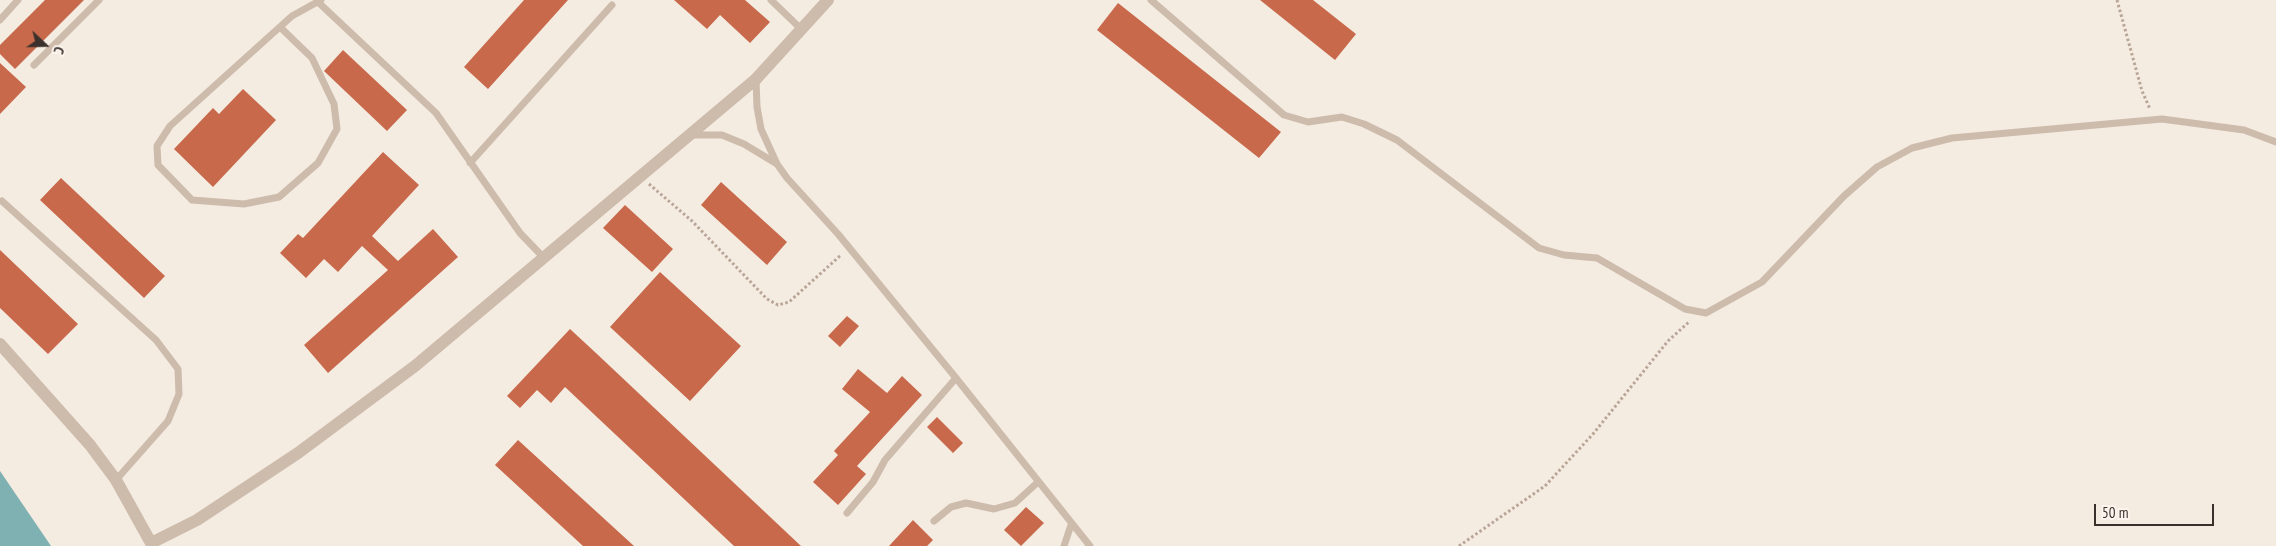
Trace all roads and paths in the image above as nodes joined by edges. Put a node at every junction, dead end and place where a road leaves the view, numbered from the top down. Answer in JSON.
{"nodes":[{"id":1,"x":18,"y":0,"type":"edge"},
{"id":2,"x":99,"y":0,"type":"edge"},
{"id":3,"x":771,"y":0,"type":"edge"},
{"id":4,"x":828,"y":0,"type":"edge"},
{"id":5,"x":1151,"y":0,"type":"edge"},
{"id":6,"x":2117,"y":0,"type":"edge"},
{"id":7,"x":320,"y":1,"type":"edge"},
{"id":8,"x":612,"y":5,"type":"dead end"},
{"id":9,"x":0,"y":20,"type":"edge"},
{"id":10,"x":280,"y":27,"type":"junction"},
{"id":11,"x":800,"y":28,"type":"junction"},
{"id":12,"x":34,"y":64,"type":"dead end"},
{"id":13,"x":756,"y":79,"type":"junction"},
{"id":14,"x":2162,"y":120,"type":"junction"},
{"id":15,"x":690,"y":135,"type":"junction"},
{"id":16,"x":2276,"y":142,"type":"edge"},
{"id":17,"x":470,"y":163,"type":"junction"},
{"id":18,"x":777,"y":164,"type":"junction"},
{"id":19,"x":633,"y":181,"type":"junction"},
{"id":20,"x":2,"y":201,"type":"dead end"},
{"id":21,"x":849,"y":247,"type":"junction"},
{"id":22,"x":544,"y":258,"type":"junction"},
{"id":23,"x":1706,"y":313,"type":"junction"},
{"id":24,"x":0,"y":344,"type":"edge"},
{"id":25,"x":956,"y":378,"type":"junction"},
{"id":26,"x":116,"y":480,"type":"junction"},
{"id":27,"x":1038,"y":482,"type":"junction"},
{"id":28,"x":848,"y":514,"type":"dead end"},
{"id":29,"x":934,"y":521,"type":"dead end"},
{"id":30,"x":1071,"y":525,"type":"junction"},
{"id":31,"x":149,"y":544,"type":"edge"},
{"id":32,"x":1064,"y":546,"type":"edge"},
{"id":33,"x":1090,"y":546,"type":"edge"},
{"id":34,"x":1459,"y":546,"type":"edge"}],
"edges":[{"from":1,"to":9,"type":"lane"},
{"from":2,"to":12,"type":"lane"},
{"from":3,"to":11,"type":"lane"},
{"from":4,"to":11,"type":"street"},
{"from":5,"to":23,"type":"lane"},
{"from":6,"to":14,"type":"path"},
{"from":7,"to":10,"type":"lane"},
{"from":7,"to":17,"type":"lane"},
{"from":8,"to":17,"type":"lane"},
{"from":10,"to":10,"type":"lane"},
{"from":11,"to":13,"type":"street"},
{"from":13,"to":15,"type":"street"},
{"from":13,"to":18,"type":"lane"},
{"from":14,"to":16,"type":"lane"},
{"from":14,"to":23,"type":"lane"},
{"from":15,"to":18,"type":"lane"},
{"from":15,"to":19,"type":"street"},
{"from":17,"to":22,"type":"lane"},
{"from":18,"to":21,"type":"lane"},
{"from":19,"to":21,"type":"path"},
{"from":19,"to":22,"type":"street"},
{"from":20,"to":26,"type":"lane"},
{"from":21,"to":25,"type":"lane"},
{"from":22,"to":31,"type":"street"},
{"from":23,"to":34,"type":"path"},
{"from":24,"to":26,"type":"street"},
{"from":25,"to":27,"type":"lane"},
{"from":25,"to":28,"type":"lane"},
{"from":26,"to":31,"type":"street"},
{"from":27,"to":29,"type":"lane"},
{"from":27,"to":30,"type":"lane"},
{"from":30,"to":32,"type":"lane"},
{"from":30,"to":33,"type":"lane"}]}
